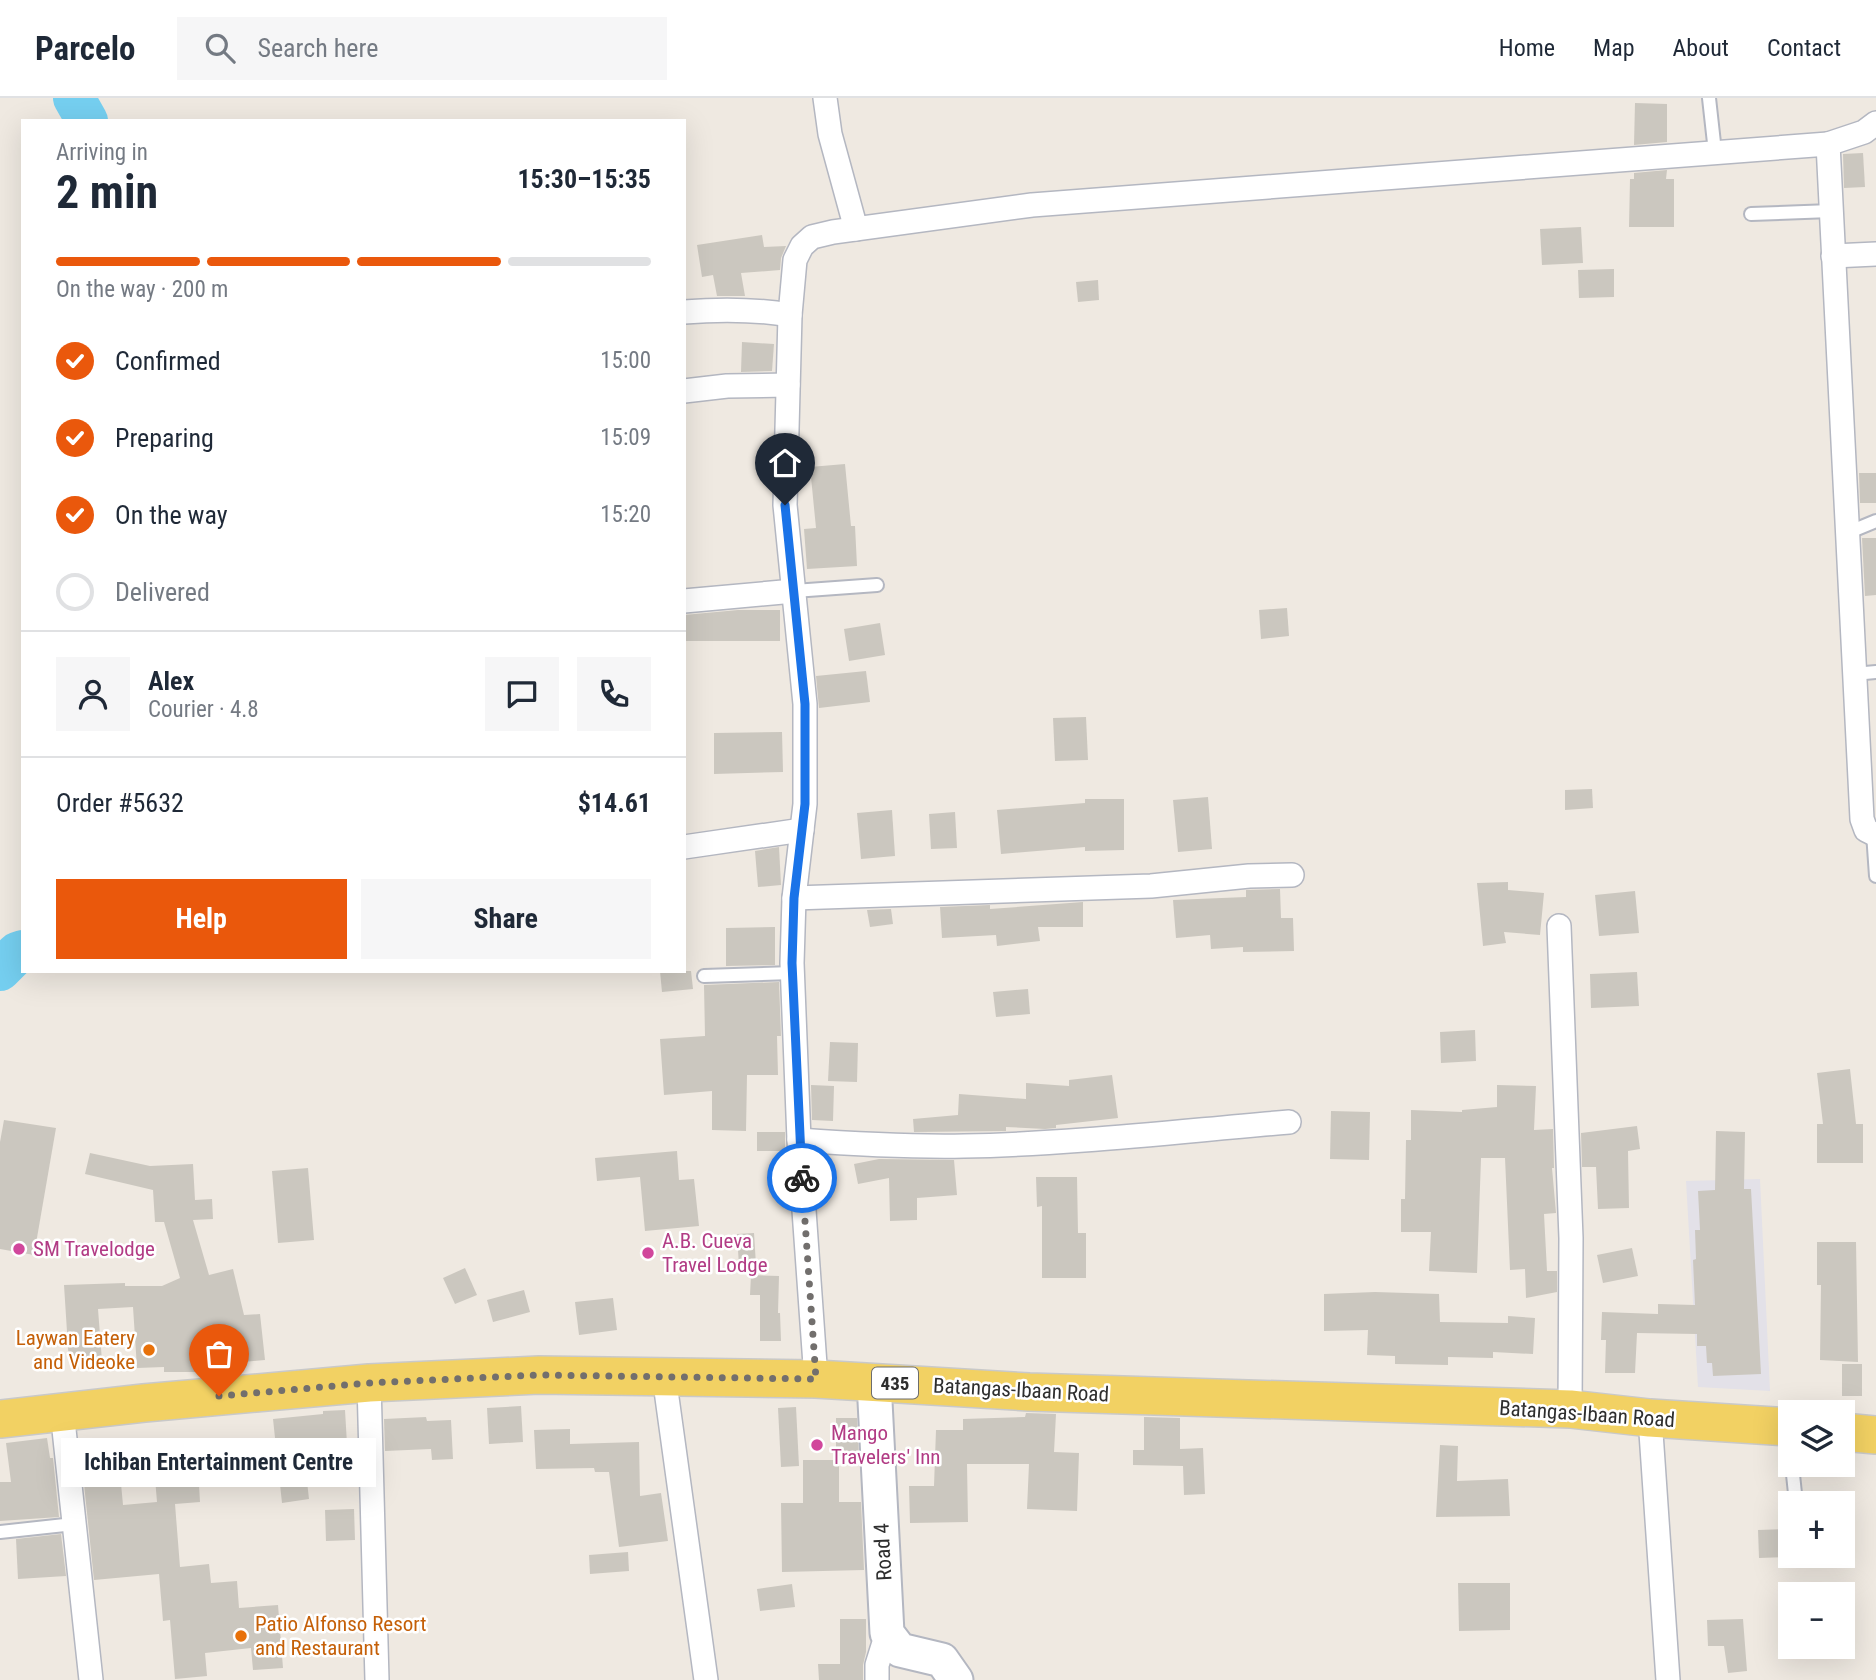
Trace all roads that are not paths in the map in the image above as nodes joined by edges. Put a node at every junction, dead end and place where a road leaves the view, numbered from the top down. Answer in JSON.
{"nodes":[{"id":1,"x":825,"y":98,"type":"edge"},
{"id":2,"x":1709,"y":98,"type":"edge"},
{"id":3,"x":1876,"y":123,"type":"edge"},
{"id":4,"x":1828,"y":144,"type":"junction"},
{"id":5,"x":1715,"y":152,"type":"junction"},
{"id":6,"x":1831,"y":211,"type":"junction"},
{"id":7,"x":1751,"y":214,"type":"dead end"},
{"id":8,"x":856,"y":229,"type":"junction"},
{"id":9,"x":1876,"y":254,"type":"edge"},
{"id":10,"x":1833,"y":256,"type":"junction"},
{"id":11,"x":686,"y":312,"type":"edge"},
{"id":12,"x":790,"y":315,"type":"junction"},
{"id":13,"x":788,"y":384,"type":"junction"},
{"id":14,"x":686,"y":391,"type":"edge"},
{"id":15,"x":1876,"y":521,"type":"edge"},
{"id":16,"x":1847,"y":533,"type":"junction"},
{"id":17,"x":877,"y":585,"type":"dead end"},
{"id":18,"x":794,"y":591,"type":"junction"},
{"id":19,"x":686,"y":601,"type":"edge"},
{"id":20,"x":1865,"y":673,"type":"edge"},
{"id":21,"x":802,"y":831,"type":"junction"},
{"id":22,"x":1874,"y":834,"type":"edge"},
{"id":23,"x":686,"y":847,"type":"edge"},
{"id":24,"x":1292,"y":875,"type":"dead end"},
{"id":25,"x":1876,"y":876,"type":"edge"},
{"id":26,"x":794,"y":898,"type":"junction"},
{"id":27,"x":1559,"y":926,"type":"dead end"},
{"id":28,"x":792,"y":972,"type":"junction"},
{"id":29,"x":704,"y":976,"type":"dead end"},
{"id":30,"x":1289,"y":1122,"type":"dead end"},
{"id":31,"x":799,"y":1140,"type":"junction"},
{"id":32,"x":664,"y":1376,"type":"junction"},
{"id":33,"x":816,"y":1379,"type":"junction"},
{"id":34,"x":874,"y":1382,"type":"junction"},
{"id":35,"x":369,"y":1383,"type":"junction"},
{"id":36,"x":1570,"y":1409,"type":"junction"},
{"id":37,"x":62,"y":1411,"type":"junction"},
{"id":38,"x":0,"y":1419,"type":"edge"},
{"id":39,"x":1650,"y":1419,"type":"junction"},
{"id":40,"x":1855,"y":1433,"type":"edge"},
{"id":41,"x":1778,"y":1435,"type":"edge"},
{"id":42,"x":1876,"y":1435,"type":"edge"},
{"id":43,"x":74,"y":1524,"type":"junction"},
{"id":44,"x":0,"y":1532,"type":"edge"},
{"id":45,"x":887,"y":1633,"type":"junction"},
{"id":46,"x":91,"y":1680,"type":"edge"},
{"id":47,"x":377,"y":1680,"type":"edge"},
{"id":48,"x":706,"y":1680,"type":"edge"},
{"id":49,"x":877,"y":1680,"type":"edge"},
{"id":50,"x":956,"y":1680,"type":"edge"},
{"id":51,"x":1668,"y":1680,"type":"edge"}],
"edges":[{"from":1,"to":8,"type":"street"},
{"from":2,"to":5,"type":"lane"},
{"from":3,"to":4,"type":"street"},
{"from":4,"to":5,"type":"street"},
{"from":4,"to":6,"type":"street"},
{"from":5,"to":8,"type":"street"},
{"from":6,"to":7,"type":"lane"},
{"from":6,"to":10,"type":"street"},
{"from":8,"to":12,"type":"street"},
{"from":9,"to":10,"type":"street"},
{"from":10,"to":16,"type":"street"},
{"from":11,"to":12,"type":"street"},
{"from":12,"to":13,"type":"street"},
{"from":13,"to":14,"type":"street"},
{"from":13,"to":18,"type":"street"},
{"from":15,"to":16,"type":"lane"},
{"from":16,"to":20,"type":"street"},
{"from":17,"to":18,"type":"lane"},
{"from":18,"to":19,"type":"street"},
{"from":18,"to":21,"type":"street"},
{"from":20,"to":22,"type":"street"},
{"from":21,"to":23,"type":"street"},
{"from":21,"to":26,"type":"street"},
{"from":22,"to":25,"type":"lane"},
{"from":24,"to":26,"type":"street"},
{"from":26,"to":28,"type":"street"},
{"from":27,"to":36,"type":"street"},
{"from":28,"to":29,"type":"lane"},
{"from":28,"to":31,"type":"street"},
{"from":30,"to":31,"type":"street"},
{"from":31,"to":33,"type":"street"},
{"from":32,"to":33,"type":"main road","name":"Batangas-Ibaan Road","number":"435"},
{"from":32,"to":35,"type":"main road","name":"Batangas-Ibaan Road","number":"435"},
{"from":32,"to":48,"type":"street"},
{"from":33,"to":34,"type":"main road","name":"Batangas-Ibaan Road","number":"435"},
{"from":34,"to":36,"type":"main road","name":"Batangas-Ibaan Road","number":"435"},
{"from":34,"to":45,"type":"street","name":"Road 4"},
{"from":35,"to":37,"type":"main road","name":"Batangas-Ibaan Road","number":"435"},
{"from":35,"to":47,"type":"street"},
{"from":36,"to":39,"type":"main road","name":"Batangas-Ibaan Road","number":"435"},
{"from":37,"to":38,"type":"main road","name":"Batangas-Ibaan Road","number":"435"},
{"from":37,"to":43,"type":"street"},
{"from":39,"to":41,"type":"main road","name":"Batangas-Ibaan Road","number":"435"},
{"from":39,"to":51,"type":"street"},
{"from":40,"to":42,"type":"main road"},
{"from":43,"to":44,"type":"lane"},
{"from":43,"to":46,"type":"street"},
{"from":45,"to":49,"type":"street"},
{"from":45,"to":50,"type":"street"}]}
